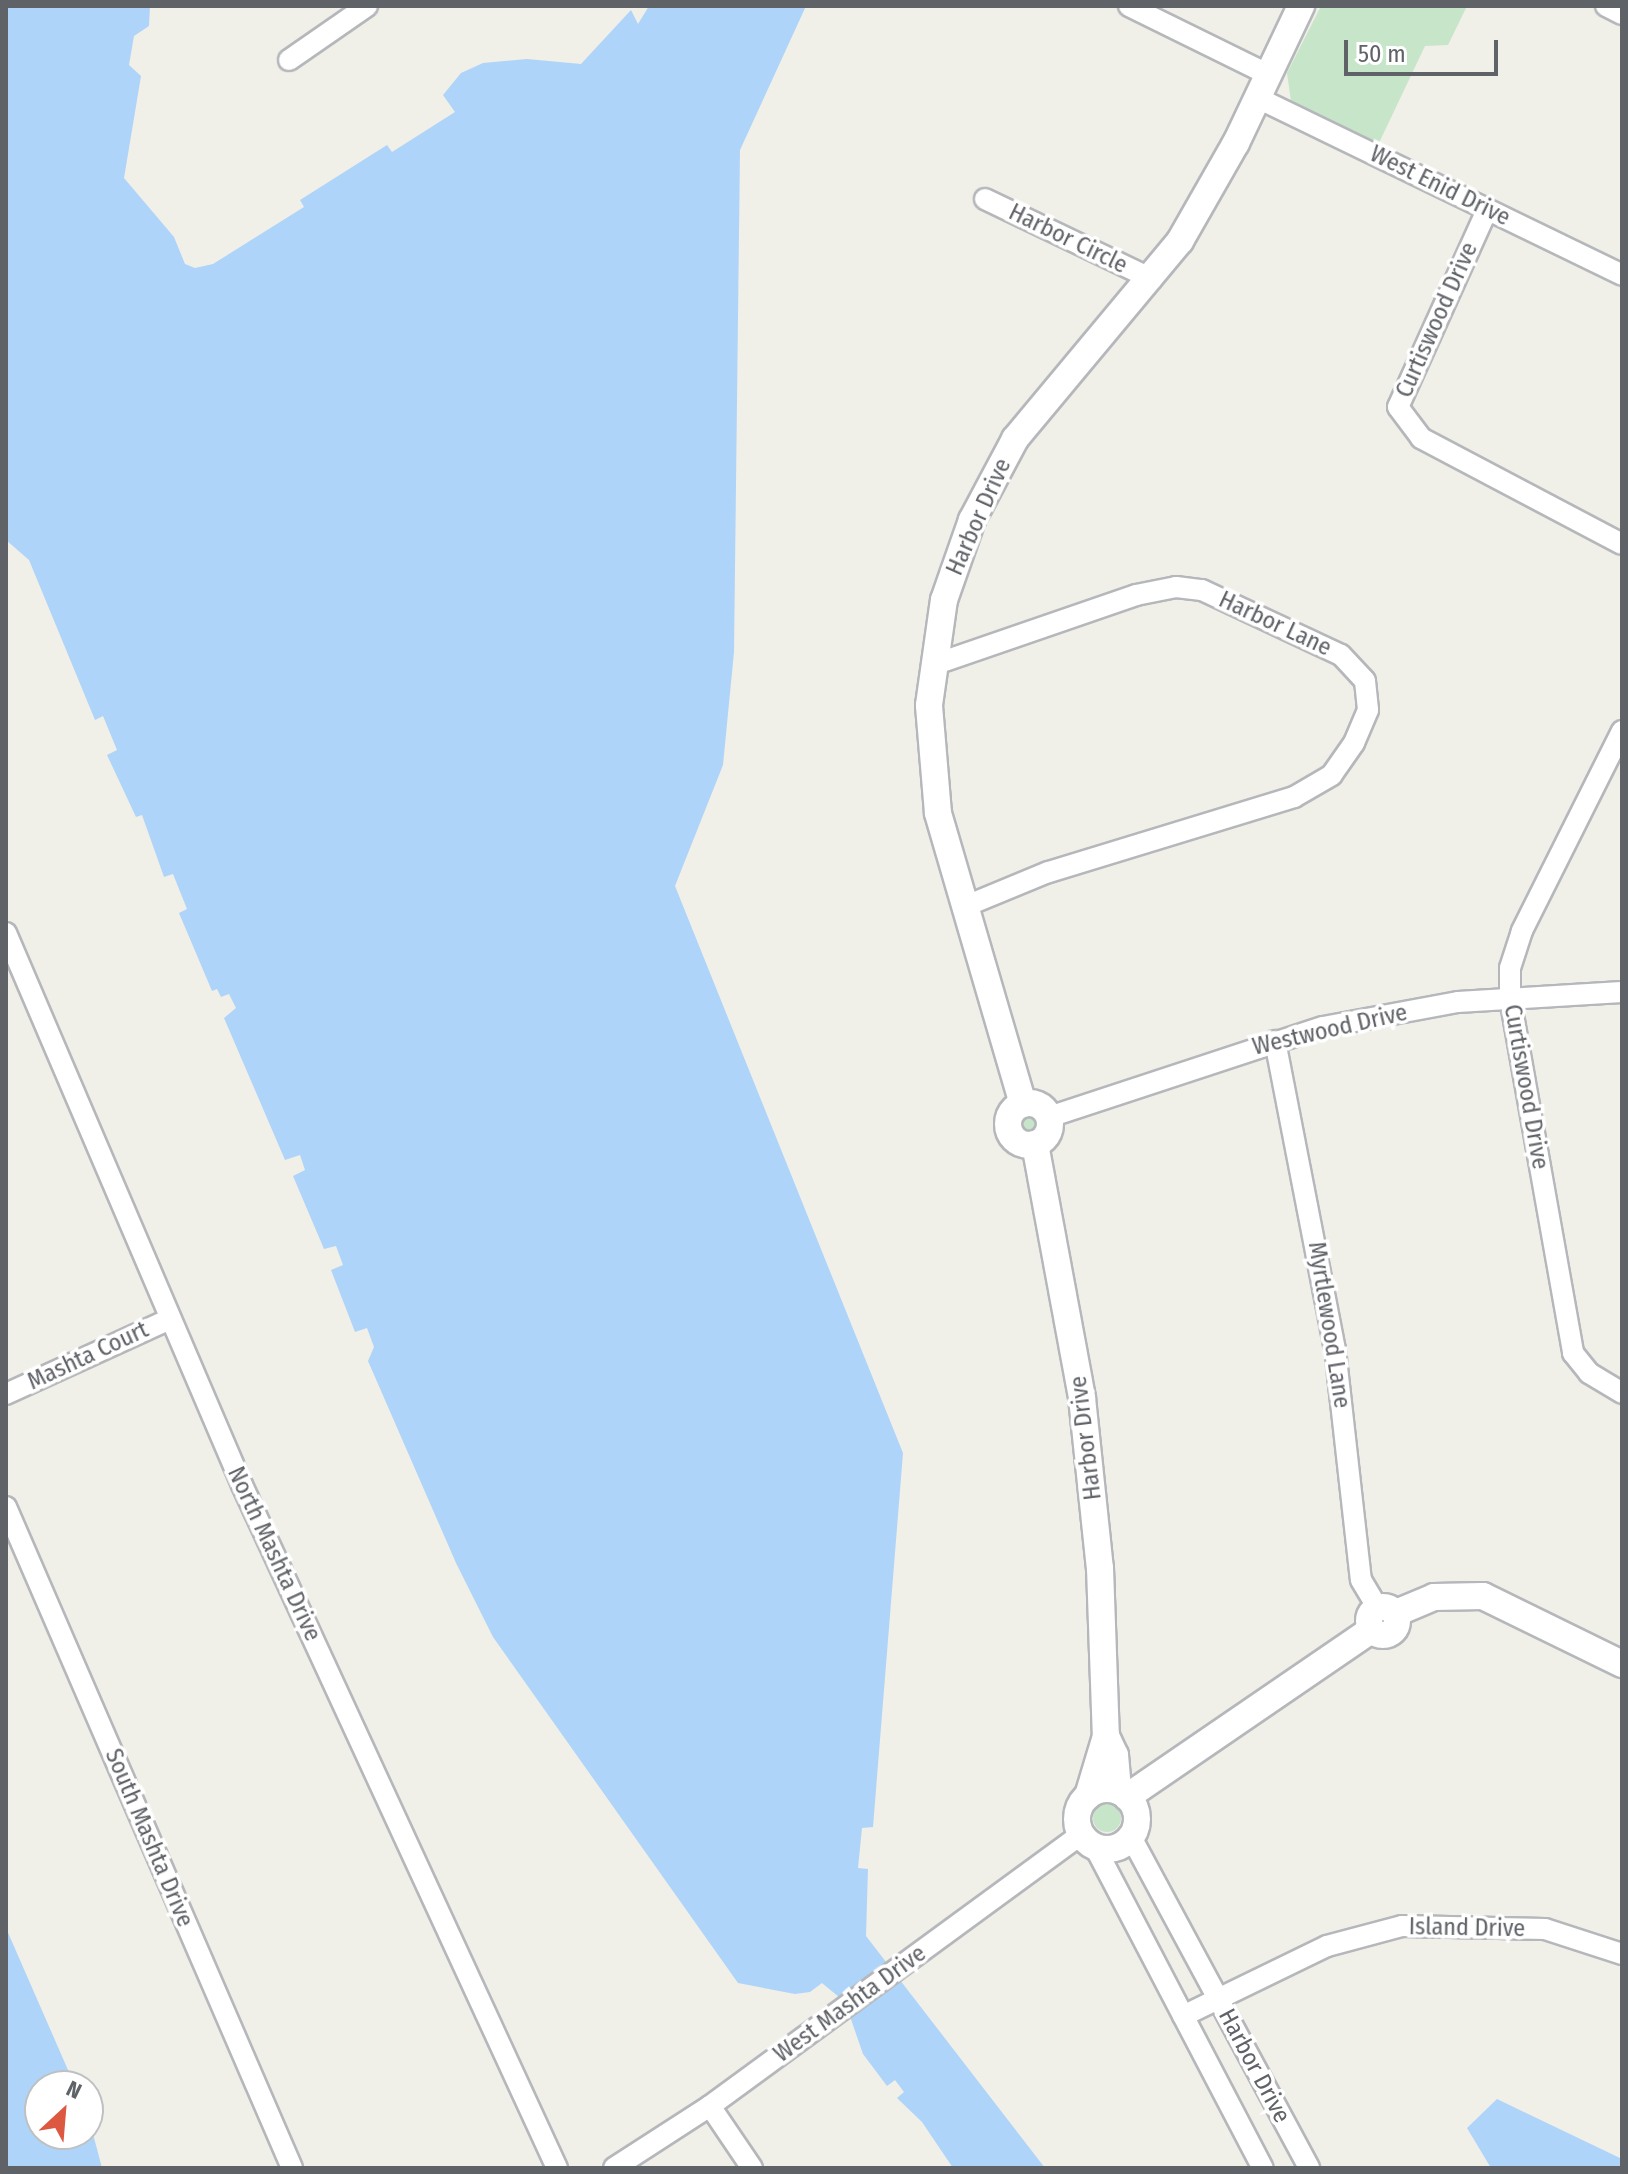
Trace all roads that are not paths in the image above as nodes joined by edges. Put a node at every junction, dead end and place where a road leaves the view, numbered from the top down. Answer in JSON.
{"nodes":[{"id":1,"x":367,"y":6,"type":"edge"},
{"id":2,"x":1129,"y":6,"type":"edge"},
{"id":3,"x":1301,"y":6,"type":"edge"},
{"id":4,"x":1606,"y":6,"type":"edge"},
{"id":5,"x":1622,"y":14,"type":"edge"},
{"id":6,"x":289,"y":60,"type":"dead end"},
{"id":7,"x":1263,"y":87,"type":"junction"},
{"id":8,"x":985,"y":199,"type":"dead end"},
{"id":9,"x":1487,"y":210,"type":"junction"},
{"id":10,"x":1622,"y":275,"type":"edge"},
{"id":11,"x":1152,"y":279,"type":"junction"},
{"id":12,"x":1622,"y":544,"type":"edge"},
{"id":13,"x":933,"y":665,"type":"junction"},
{"id":14,"x":1622,"y":731,"type":"edge"},
{"id":15,"x":966,"y":906,"type":"junction"},
{"id":16,"x":6,"y":933,"type":"edge"},
{"id":17,"x":1622,"y":992,"type":"edge"},
{"id":18,"x":1510,"y":998,"type":"junction"},
{"id":19,"x":1275,"y":1041,"type":"junction"},
{"id":20,"x":1023,"y":1104,"type":"junction"},
{"id":21,"x":1049,"y":1117,"type":"junction"},
{"id":22,"x":1035,"y":1144,"type":"junction"},
{"id":23,"x":170,"y":1319,"type":"junction"},
{"id":24,"x":1622,"y":1393,"type":"edge"},
{"id":25,"x":6,"y":1394,"type":"edge"},
{"id":26,"x":6,"y":1507,"type":"edge"},
{"id":27,"x":1382,"y":1617,"type":"junction"},
{"id":28,"x":1622,"y":1664,"type":"edge"},
{"id":29,"x":1106,"y":1736,"type":"junction"},
{"id":30,"x":1123,"y":1794,"type":"junction"},
{"id":31,"x":1088,"y":1796,"type":"junction"},
{"id":32,"x":1131,"y":1837,"type":"junction"},
{"id":33,"x":1088,"y":1842,"type":"junction"},
{"id":34,"x":1622,"y":1954,"type":"edge"},
{"id":35,"x":1219,"y":1999,"type":"junction"},
{"id":36,"x":1183,"y":2016,"type":"junction"},
{"id":37,"x":710,"y":2106,"type":"junction"},
{"id":38,"x":292,"y":2168,"type":"edge"},
{"id":39,"x":557,"y":2168,"type":"edge"},
{"id":40,"x":614,"y":2168,"type":"edge"},
{"id":41,"x":752,"y":2168,"type":"edge"},
{"id":42,"x":1263,"y":2168,"type":"edge"},
{"id":43,"x":1309,"y":2168,"type":"edge"}],
"edges":[{"from":1,"to":6,"type":"street"},
{"from":2,"to":7,"type":"street","name":"West Enid Drive"},
{"from":3,"to":7,"type":"street","name":"Harbor Drive"},
{"from":4,"to":5,"type":"street"},
{"from":7,"to":9,"type":"street","name":"West Enid Drive"},
{"from":7,"to":11,"type":"street","name":"Harbor Drive"},
{"from":8,"to":11,"type":"street","name":"Harbor Circle"},
{"from":9,"to":10,"type":"street","name":"West Enid Drive"},
{"from":9,"to":12,"type":"street","name":"Curtiswood Drive"},
{"from":11,"to":13,"type":"street","name":"Harbor Drive"},
{"from":13,"to":15,"type":"street","name":"Harbor Drive"},
{"from":13,"to":15,"type":"street","name":"Harbor Lane"},
{"from":14,"to":18,"type":"street","name":"Curtiswood Drive"},
{"from":15,"to":20,"type":"street","name":"Harbor Drive"},
{"from":16,"to":23,"type":"street","name":"North Mashta Drive"},
{"from":17,"to":18,"type":"street","name":"Westwood Drive"},
{"from":18,"to":19,"type":"street","name":"Westwood Drive"},
{"from":18,"to":24,"type":"street","name":"Curtiswood Drive"},
{"from":19,"to":21,"type":"street","name":"Westwood Drive"},
{"from":19,"to":27,"type":"street","name":"Myrtlewood Lane"},
{"from":20,"to":21,"type":"street"},
{"from":20,"to":22,"type":"street"},
{"from":21,"to":22,"type":"street"},
{"from":22,"to":29,"type":"street","name":"Harbor Drive"},
{"from":23,"to":25,"type":"street","name":"Mashta Court"},
{"from":23,"to":39,"type":"street","name":"North Mashta Drive"},
{"from":26,"to":38,"type":"street","name":"South Mashta Drive"},
{"from":27,"to":28,"type":"street"},
{"from":27,"to":30,"type":"street"},
{"from":29,"to":30,"type":"street","name":"Harbor Drive"},
{"from":29,"to":31,"type":"street","name":"Harbor Drive"},
{"from":30,"to":31,"type":"street"},
{"from":30,"to":32,"type":"street"},
{"from":31,"to":33,"type":"street"},
{"from":32,"to":33,"type":"street"},
{"from":32,"to":35,"type":"street","name":"Harbor Drive"},
{"from":33,"to":36,"type":"street","name":"Harbor Drive"},
{"from":33,"to":37,"type":"street","name":"West Mashta Drive"},
{"from":34,"to":35,"type":"street","name":"Island Drive"},
{"from":35,"to":36,"type":"street","name":"Island Drive"},
{"from":35,"to":43,"type":"street","name":"Harbor Drive"},
{"from":36,"to":42,"type":"street","name":"Harbor Drive"},
{"from":37,"to":40,"type":"street","name":"West Mashta Drive"},
{"from":37,"to":41,"type":"street"}]}
